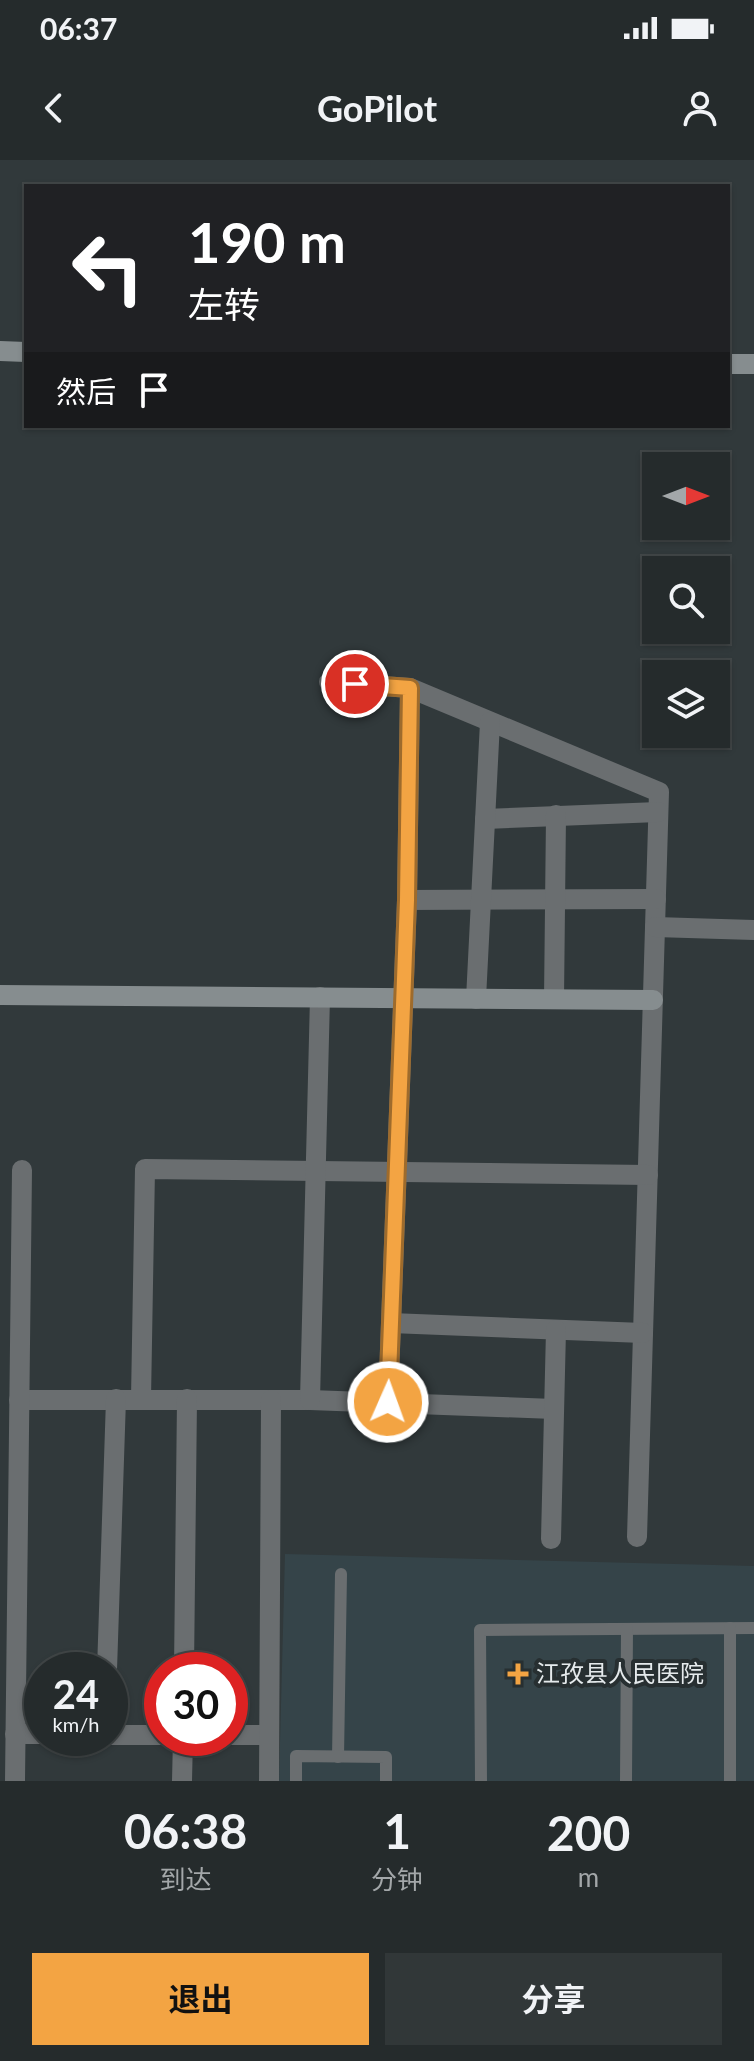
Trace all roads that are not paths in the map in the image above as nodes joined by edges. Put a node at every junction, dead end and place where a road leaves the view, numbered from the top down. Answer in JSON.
{"nodes":[{"id":1,"x":0,"y":351,"type":"edge"},
{"id":2,"x":24,"y":352,"type":"edge"},
{"id":3,"x":730,"y":364,"type":"edge"},
{"id":4,"x":754,"y":364,"type":"edge"},
{"id":5,"x":329,"y":682,"type":"dead end"},
{"id":6,"x":410,"y":688,"type":"junction"},
{"id":7,"x":490,"y":722,"type":"junction"},
{"id":8,"x":658,"y":812,"type":"junction"},
{"id":9,"x":556,"y":815,"type":"junction"},
{"id":10,"x":485,"y":819,"type":"junction"},
{"id":11,"x":555,"y":897,"type":"junction"},
{"id":12,"x":656,"y":899,"type":"junction"},
{"id":13,"x":407,"y":900,"type":"junction"},
{"id":14,"x":481,"y":901,"type":"junction"},
{"id":15,"x":655,"y":927,"type":"junction"},
{"id":16,"x":754,"y":930,"type":"edge"},
{"id":17,"x":0,"y":995,"type":"edge"},
{"id":18,"x":320,"y":997,"type":"junction"},
{"id":19,"x":404,"y":998,"type":"junction"},
{"id":20,"x":476,"y":999,"type":"junction"},
{"id":21,"x":554,"y":999,"type":"junction"},
{"id":22,"x":653,"y":1000,"type":"junction"},
{"id":23,"x":22,"y":1170,"type":"dead end"},
{"id":24,"x":317,"y":1170,"type":"junction"},
{"id":25,"x":397,"y":1170,"type":"junction"},
{"id":26,"x":648,"y":1175,"type":"junction"},
{"id":27,"x":391,"y":1323,"type":"junction"},
{"id":28,"x":556,"y":1330,"type":"junction"},
{"id":29,"x":643,"y":1333,"type":"junction"},
{"id":30,"x":116,"y":1399,"type":"junction"},
{"id":31,"x":141,"y":1399,"type":"junction"},
{"id":32,"x":187,"y":1399,"type":"junction"},
{"id":33,"x":19,"y":1400,"type":"junction"},
{"id":34,"x":271,"y":1400,"type":"junction"},
{"id":35,"x":310,"y":1400,"type":"junction"},
{"id":36,"x":388,"y":1402,"type":"junction"},
{"id":37,"x":554,"y":1409,"type":"junction"},
{"id":38,"x":637,"y":1537,"type":"dead end"},
{"id":39,"x":551,"y":1539,"type":"dead end"},
{"id":40,"x":341,"y":1574,"type":"dead end"},
{"id":41,"x":730,"y":1628,"type":"junction"},
{"id":42,"x":754,"y":1628,"type":"edge"},
{"id":43,"x":627,"y":1629,"type":"junction"},
{"id":44,"x":108,"y":1652,"type":"edge"},
{"id":45,"x":184,"y":1652,"type":"edge"},
{"id":46,"x":15,"y":1734,"type":"junction"},
{"id":47,"x":24,"y":1734,"type":"edge"},
{"id":48,"x":248,"y":1735,"type":"edge"},
{"id":49,"x":269,"y":1735,"type":"junction"},
{"id":50,"x":183,"y":1756,"type":"edge"},
{"id":51,"x":338,"y":1757,"type":"junction"},
{"id":52,"x":15,"y":1781,"type":"edge"},
{"id":53,"x":182,"y":1781,"type":"edge"},
{"id":54,"x":269,"y":1781,"type":"edge"},
{"id":55,"x":296,"y":1781,"type":"edge"},
{"id":56,"x":386,"y":1781,"type":"edge"},
{"id":57,"x":481,"y":1781,"type":"edge"},
{"id":58,"x":626,"y":1781,"type":"edge"},
{"id":59,"x":730,"y":1781,"type":"edge"}],
"edges":[{"from":1,"to":2,"type":"street"},
{"from":3,"to":4,"type":"street"},
{"from":5,"to":6,"type":"street"},
{"from":6,"to":7,"type":"street"},
{"from":6,"to":13,"type":"street"},
{"from":7,"to":8,"type":"street"},
{"from":7,"to":10,"type":"street"},
{"from":8,"to":9,"type":"street"},
{"from":8,"to":12,"type":"street"},
{"from":9,"to":10,"type":"street"},
{"from":9,"to":11,"type":"street"},
{"from":10,"to":14,"type":"street"},
{"from":11,"to":12,"type":"street"},
{"from":11,"to":14,"type":"street"},
{"from":11,"to":21,"type":"street"},
{"from":12,"to":15,"type":"street"},
{"from":13,"to":14,"type":"street"},
{"from":13,"to":19,"type":"street"},
{"from":14,"to":20,"type":"street"},
{"from":15,"to":16,"type":"street"},
{"from":15,"to":22,"type":"street"},
{"from":17,"to":18,"type":"street"},
{"from":18,"to":19,"type":"street"},
{"from":18,"to":24,"type":"street"},
{"from":19,"to":20,"type":"street"},
{"from":19,"to":25,"type":"street"},
{"from":20,"to":21,"type":"street"},
{"from":21,"to":22,"type":"street"},
{"from":22,"to":26,"type":"street"},
{"from":23,"to":33,"type":"street"},
{"from":24,"to":25,"type":"street"},
{"from":24,"to":31,"type":"street"},
{"from":24,"to":35,"type":"street"},
{"from":25,"to":26,"type":"street"},
{"from":25,"to":27,"type":"street"},
{"from":26,"to":29,"type":"street"},
{"from":27,"to":28,"type":"street"},
{"from":27,"to":36,"type":"street"},
{"from":28,"to":29,"type":"street"},
{"from":28,"to":37,"type":"street"},
{"from":29,"to":38,"type":"street"},
{"from":30,"to":31,"type":"street"},
{"from":30,"to":33,"type":"street"},
{"from":30,"to":44,"type":"street"},
{"from":31,"to":32,"type":"street"},
{"from":32,"to":34,"type":"street"},
{"from":32,"to":45,"type":"street"},
{"from":33,"to":46,"type":"street"},
{"from":34,"to":35,"type":"street"},
{"from":34,"to":49,"type":"street"},
{"from":35,"to":36,"type":"street"},
{"from":36,"to":37,"type":"street"},
{"from":37,"to":39,"type":"street"},
{"from":40,"to":51,"type":"lane"},
{"from":41,"to":42,"type":"lane"},
{"from":41,"to":43,"type":"lane"},
{"from":41,"to":59,"type":"lane"},
{"from":43,"to":57,"type":"lane"},
{"from":43,"to":58,"type":"lane"},
{"from":46,"to":47,"type":"street"},
{"from":46,"to":52,"type":"street"},
{"from":48,"to":49,"type":"street"},
{"from":49,"to":54,"type":"street"},
{"from":50,"to":53,"type":"street"},
{"from":51,"to":55,"type":"lane"},
{"from":51,"to":56,"type":"lane"}]}
